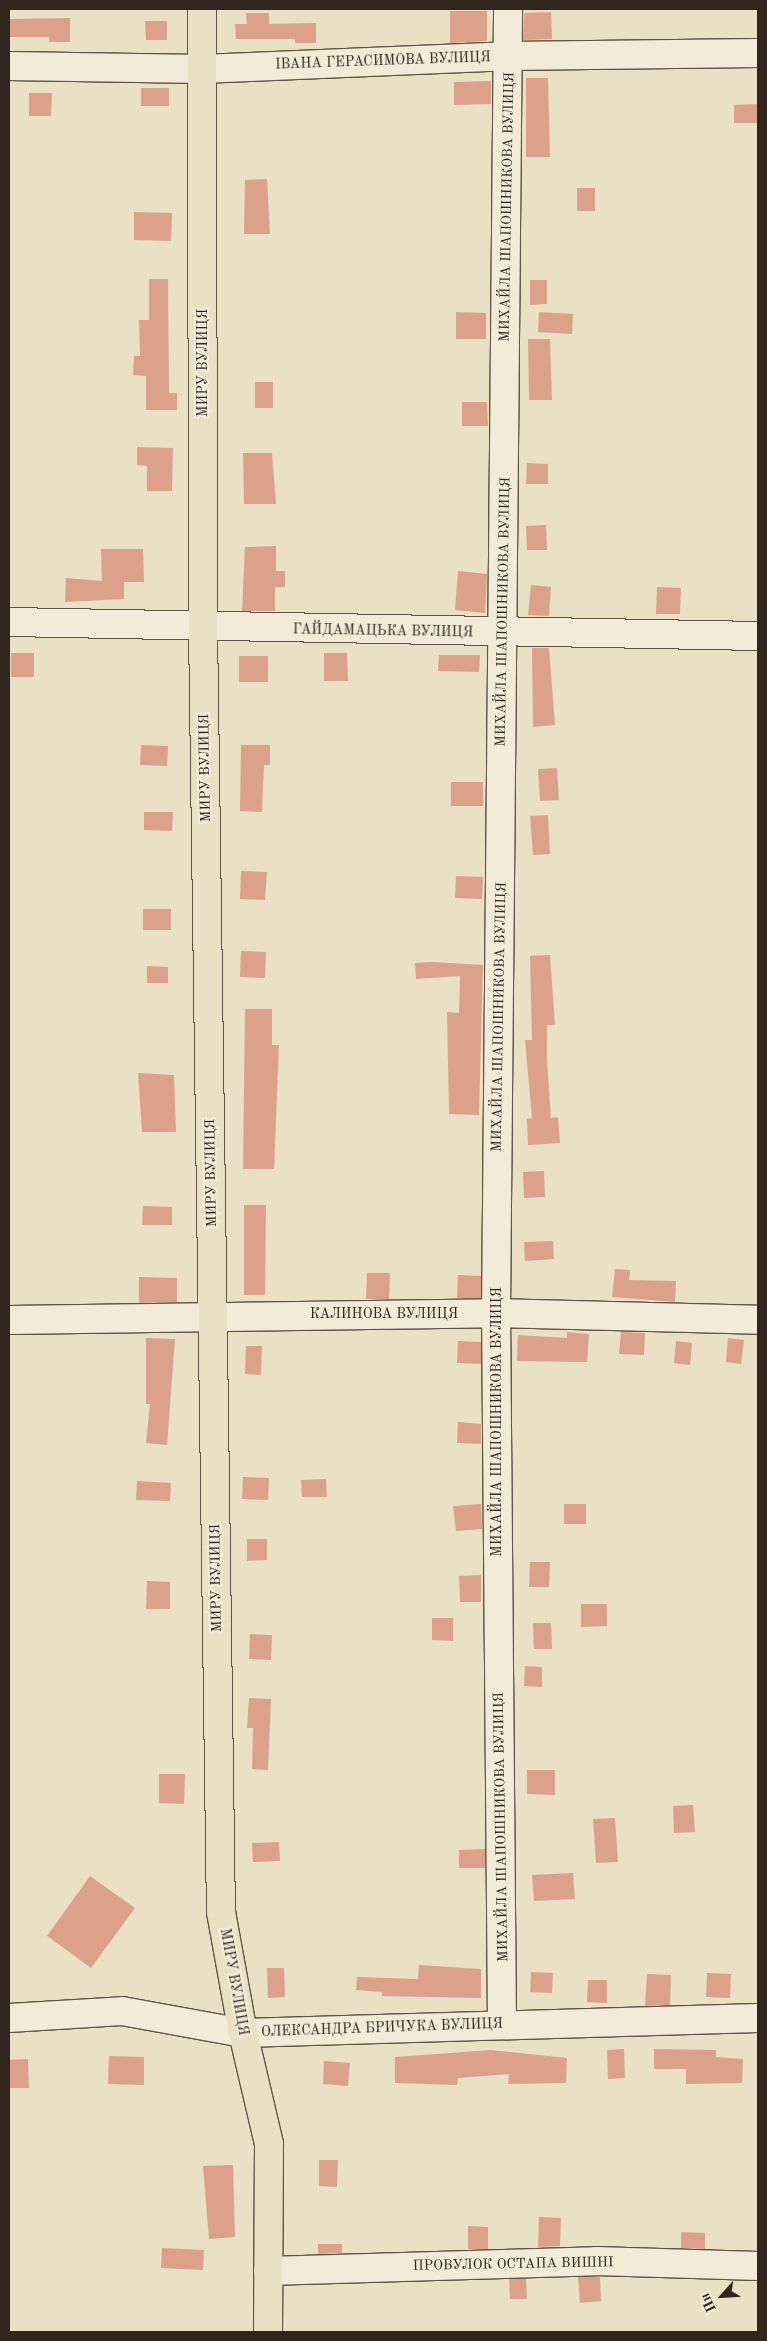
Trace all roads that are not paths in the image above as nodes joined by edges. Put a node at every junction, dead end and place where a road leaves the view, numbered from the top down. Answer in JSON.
{"nodes":[{"id":1,"x":202,"y":9,"type":"edge"},
{"id":2,"x":508,"y":9,"type":"edge"},
{"id":3,"x":758,"y":53,"type":"edge"},
{"id":4,"x":508,"y":56,"type":"junction"},
{"id":5,"x":9,"y":66,"type":"edge"},
{"id":6,"x":202,"y":68,"type":"junction"},
{"id":7,"x":9,"y":622,"type":"edge"},
{"id":8,"x":203,"y":627,"type":"junction"},
{"id":9,"x":503,"y":634,"type":"junction"},
{"id":10,"x":758,"y":636,"type":"edge"},
{"id":11,"x":496,"y":1313,"type":"junction"},
{"id":12,"x":212,"y":1315,"type":"junction"},
{"id":13,"x":9,"y":1320,"type":"edge"},
{"id":14,"x":758,"y":1320,"type":"edge"},
{"id":15,"x":9,"y":2018,"type":"edge"},
{"id":16,"x":758,"y":2018,"type":"edge"},
{"id":17,"x":502,"y":2024,"type":"junction"},
{"id":18,"x":243,"y":2033,"type":"junction"},
{"id":19,"x":758,"y":2266,"type":"edge"},
{"id":20,"x":268,"y":2271,"type":"junction"},
{"id":21,"x":268,"y":2332,"type":"edge"}],
"edges":[{"from":1,"to":6,"type":"main road","name":"МИРУ ВУЛИЦЯ"},
{"from":2,"to":4,"type":"street","name":"МИХАЙЛА ШАПОШНИКОВА ВУЛИЦЯ"},
{"from":3,"to":4,"type":"street","name":"ІВАНА ГЕРАСИМОВА ВУЛИЦЯ"},
{"from":4,"to":6,"type":"street","name":"ІВАНА ГЕРАСИМОВА ВУЛИЦЯ"},
{"from":4,"to":9,"type":"street","name":"МИХАЙЛА ШАПОШНИКОВА ВУЛИЦЯ"},
{"from":5,"to":6,"type":"street","name":"ІВАНА ГЕРАСИМОВА ВУЛИЦЯ"},
{"from":6,"to":8,"type":"main road","name":"МИРУ ВУЛИЦЯ"},
{"from":7,"to":8,"type":"street","name":"ГАЙДАМАЦЬКА ВУЛИЦЯ"},
{"from":8,"to":9,"type":"street","name":"ГАЙДАМАЦЬКА ВУЛИЦЯ"},
{"from":8,"to":12,"type":"main road","name":"МИРУ ВУЛИЦЯ"},
{"from":9,"to":10,"type":"street","name":"ГАЙДАМАЦЬКА ВУЛИЦЯ"},
{"from":9,"to":11,"type":"street","name":"МИХАЙЛА ШАПОШНИКОВА ВУЛИЦЯ"},
{"from":11,"to":12,"type":"street","name":"КАЛИНОВА ВУЛИЦЯ"},
{"from":11,"to":14,"type":"street","name":"КАЛИНОВА ВУЛИЦЯ"},
{"from":11,"to":17,"type":"street","name":"МИХАЙЛА ШАПОШНИКОВА ВУЛИЦЯ"},
{"from":12,"to":13,"type":"street","name":"КАЛИНОВА ВУЛИЦЯ"},
{"from":12,"to":18,"type":"main road","name":"МИРУ ВУЛИЦЯ"},
{"from":15,"to":18,"type":"street","name":"ОЛЕКСАНДРА БРИЧУКА ВУЛИЦЯ"},
{"from":16,"to":17,"type":"street","name":"ОЛЕКСАНДРА БРИЧУКА ВУЛИЦЯ"},
{"from":17,"to":18,"type":"street","name":"ОЛЕКСАНДРА БРИЧУКА ВУЛИЦЯ"},
{"from":18,"to":20,"type":"main road","name":"МИРУ ВУЛИЦЯ"},
{"from":19,"to":20,"type":"street","name":"ПРОВУЛОК ОСТАПА ВИШНІ"},
{"from":20,"to":21,"type":"main road","name":"МИРУ ВУЛИЦЯ"}]}
